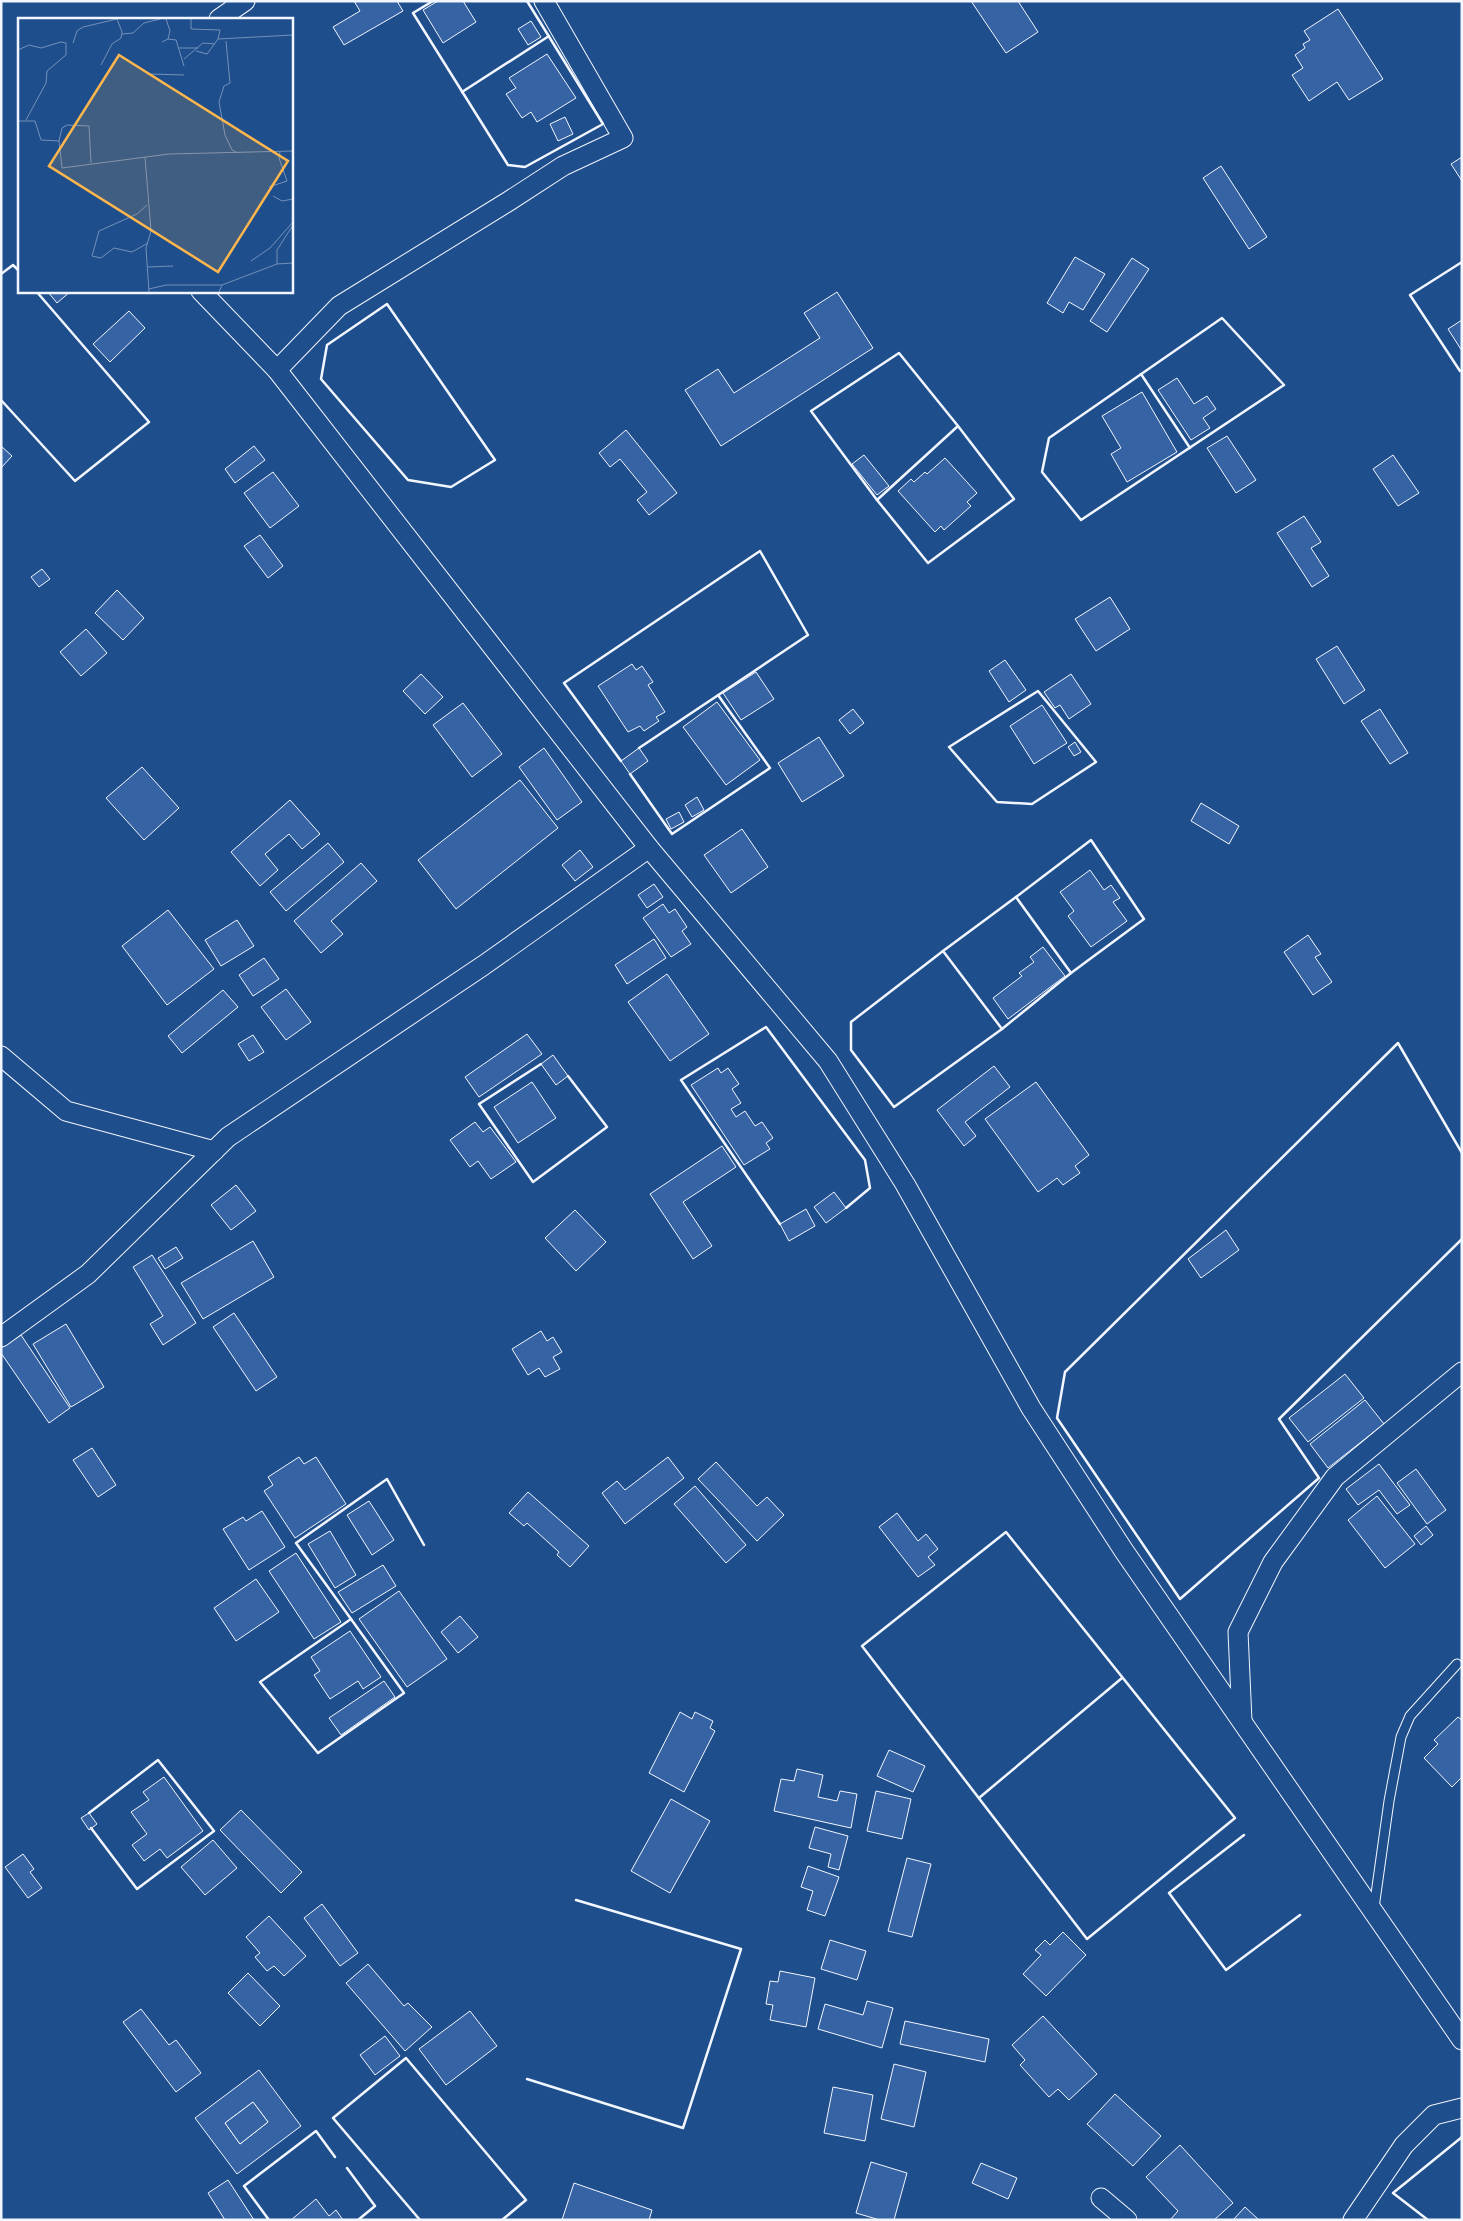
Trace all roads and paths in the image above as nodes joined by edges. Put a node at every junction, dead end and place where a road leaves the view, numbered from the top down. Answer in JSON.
{"nodes":[{"id":1,"x":245,"y":1,"type":"edge"},
{"id":2,"x":544,"y":1,"type":"edge"},
{"id":3,"x":220,"y":18,"type":"edge"},
{"id":4,"x":202,"y":292,"type":"edge"},
{"id":5,"x":277,"y":370,"type":"junction"},
{"id":6,"x":650,"y":848,"type":"junction"},
{"id":7,"x":1,"y":1056,"type":"edge"},
{"id":8,"x":214,"y":1151,"type":"junction"},
{"id":9,"x":1,"y":1337,"type":"edge"},
{"id":10,"x":1462,"y":1372,"type":"edge"},
{"id":11,"x":1458,"y":1664,"type":"dead end"},
{"id":12,"x":1242,"y":1721,"type":"junction"},
{"id":13,"x":1373,"y":1911,"type":"junction"},
{"id":14,"x":1462,"y":2040,"type":"edge"},
{"id":15,"x":1462,"y":2108,"type":"edge"},
{"id":16,"x":1101,"y":2198,"type":"dead end"},
{"id":17,"x":1127,"y":2220,"type":"edge"},
{"id":18,"x":1353,"y":2220,"type":"edge"}],
"edges":[{"from":1,"to":3,"type":"street"},
{"from":2,"to":5,"type":"street"},
{"from":4,"to":5,"type":"street"},
{"from":5,"to":6,"type":"street"},
{"from":6,"to":8,"type":"street"},
{"from":6,"to":12,"type":"street"},
{"from":7,"to":8,"type":"street"},
{"from":8,"to":9,"type":"street"},
{"from":10,"to":12,"type":"street"},
{"from":11,"to":13,"type":"lane"},
{"from":12,"to":13,"type":"street"},
{"from":13,"to":14,"type":"street"},
{"from":15,"to":18,"type":"street"},
{"from":16,"to":17,"type":"street"}]}
